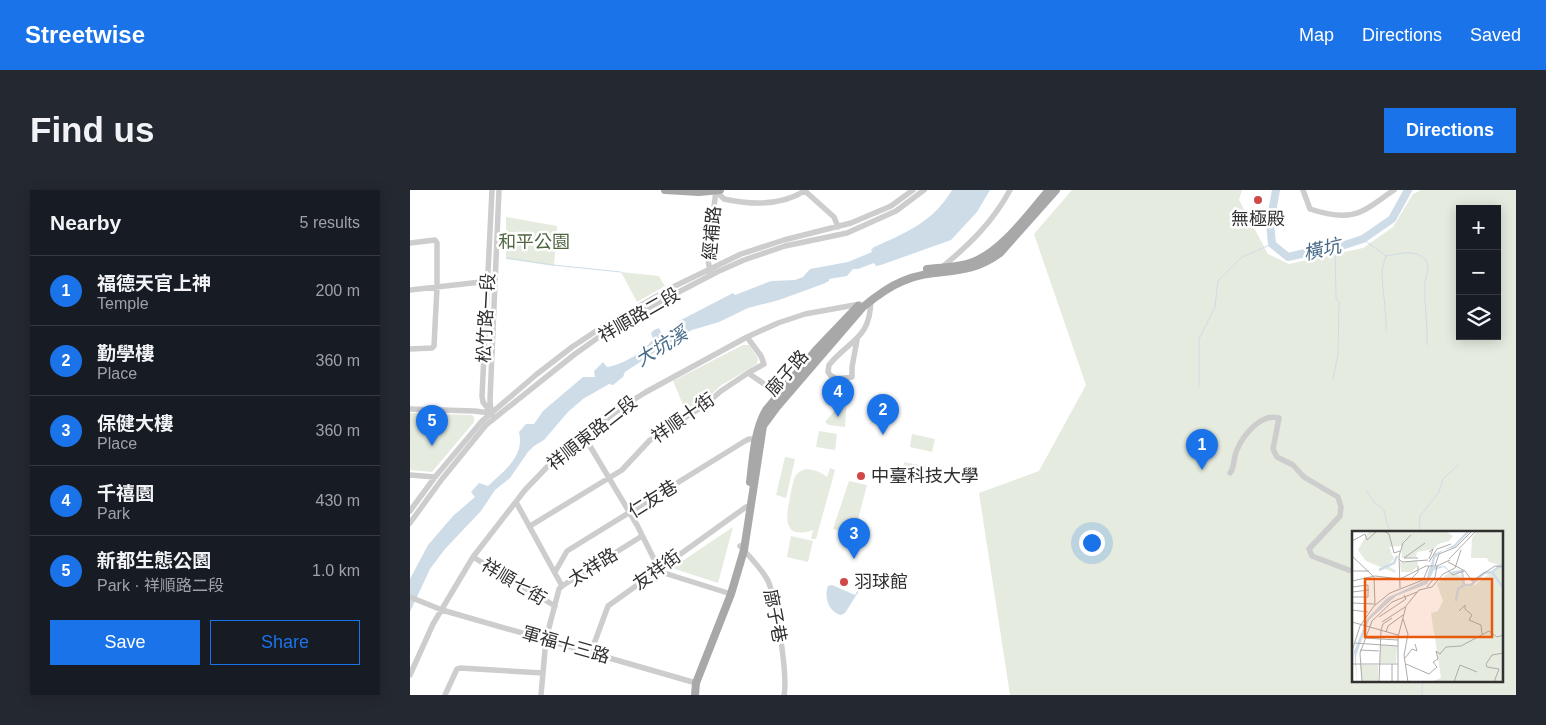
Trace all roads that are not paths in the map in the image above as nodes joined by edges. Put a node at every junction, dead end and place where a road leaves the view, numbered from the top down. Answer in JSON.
{"nodes":[{"id":1,"x":492,"y":190,"type":"edge"},
{"id":2,"x":499,"y":190,"type":"edge"},
{"id":3,"x":665,"y":190,"type":"edge"},
{"id":4,"x":718,"y":190,"type":"edge"},
{"id":5,"x":913,"y":190,"type":"edge"},
{"id":6,"x":924,"y":190,"type":"edge"},
{"id":7,"x":1010,"y":190,"type":"edge"},
{"id":8,"x":1049,"y":190,"type":"edge"},
{"id":9,"x":1056,"y":190,"type":"edge"},
{"id":10,"x":1303,"y":190,"type":"edge"},
{"id":11,"x":1394,"y":190,"type":"edge"},
{"id":12,"x":806,"y":191,"type":"edge"},
{"id":13,"x":838,"y":227,"type":"junction"},
{"id":14,"x":410,"y":244,"type":"edge"},
{"id":15,"x":940,"y":268,"type":"junction"},
{"id":16,"x":710,"y":272,"type":"junction"},
{"id":17,"x":492,"y":281,"type":"junction"},
{"id":18,"x":437,"y":287,"type":"junction"},
{"id":19,"x":410,"y":290,"type":"edge"},
{"id":20,"x":869,"y":299,"type":"junction"},
{"id":21,"x":862,"y":305,"type":"junction"},
{"id":22,"x":747,"y":337,"type":"junction"},
{"id":23,"x":856,"y":340,"type":"junction"},
{"id":24,"x":410,"y":348,"type":"edge"},
{"id":25,"x":748,"y":373,"type":"junction"},
{"id":26,"x":779,"y":394,"type":"junction"},
{"id":27,"x":410,"y":409,"type":"edge"},
{"id":28,"x":493,"y":415,"type":"junction"},
{"id":29,"x":584,"y":436,"type":"junction"},
{"id":30,"x":759,"y":439,"type":"junction"},
{"id":31,"x":1230,"y":473,"type":"dead end"},
{"id":32,"x":410,"y":475,"type":"edge"},
{"id":33,"x":435,"y":477,"type":"junction"},
{"id":34,"x":609,"y":478,"type":"junction"},
{"id":35,"x":516,"y":502,"type":"junction"},
{"id":36,"x":746,"y":507,"type":"junction"},
{"id":37,"x":410,"y":511,"type":"edge"},
{"id":38,"x":630,"y":513,"type":"junction"},
{"id":39,"x":410,"y":524,"type":"edge"},
{"id":40,"x":530,"y":526,"type":"junction"},
{"id":41,"x":642,"y":536,"type":"junction"},
{"id":42,"x":742,"y":548,"type":"junction"},
{"id":43,"x":473,"y":557,"type":"junction"},
{"id":44,"x":659,"y":569,"type":"junction"},
{"id":45,"x":1352,"y":571,"type":"edge"},
{"id":46,"x":555,"y":572,"type":"junction"},
{"id":47,"x":562,"y":586,"type":"junction"},
{"id":48,"x":729,"y":593,"type":"junction"},
{"id":49,"x":410,"y":597,"type":"edge"},
{"id":50,"x":555,"y":606,"type":"junction"},
{"id":51,"x":438,"y":608,"type":"junction"},
{"id":52,"x":546,"y":639,"type":"junction"},
{"id":53,"x":591,"y":652,"type":"junction"},
{"id":54,"x":543,"y":673,"type":"junction"},
{"id":55,"x":410,"y":675,"type":"edge"},
{"id":56,"x":694,"y":682,"type":"junction"},
{"id":57,"x":445,"y":695,"type":"edge"},
{"id":58,"x":541,"y":695,"type":"edge"},
{"id":59,"x":690,"y":695,"type":"edge"},
{"id":60,"x":695,"y":695,"type":"edge"},
{"id":61,"x":784,"y":695,"type":"edge"}],
"edges":[{"from":1,"to":17,"type":"street","name":"松竹路一段"},
{"from":2,"to":17,"type":"street","name":"松竹路一段"},
{"from":3,"to":4,"type":"main road"},
{"from":4,"to":12,"type":"street"},
{"from":4,"to":16,"type":"street","name":"經補路"},
{"from":5,"to":13,"type":"street","name":"祥順路二段"},
{"from":6,"to":16,"type":"street","name":"祥順路二段"},
{"from":7,"to":15,"type":"street"},
{"from":8,"to":15,"type":"main road","name":"廍子路"},
{"from":9,"to":20,"type":"main road","name":"廍子路"},
{"from":10,"to":11,"type":"street"},
{"from":12,"to":13,"type":"street"},
{"from":13,"to":16,"type":"street","name":"祥順路二段"},
{"from":14,"to":18,"type":"street"},
{"from":15,"to":20,"type":"main road","name":"廍子路"},
{"from":16,"to":28,"type":"street","name":"祥順路二段"},
{"from":17,"to":18,"type":"street"},
{"from":17,"to":28,"type":"street","name":"松竹路一段"},
{"from":18,"to":19,"type":"street"},
{"from":18,"to":24,"type":"street"},
{"from":20,"to":21,"type":"main road","name":"廍子路"},
{"from":20,"to":23,"type":"street"},
{"from":21,"to":22,"type":"street","name":"祥順東路二段"},
{"from":21,"to":26,"type":"main road","name":"廍子路"},
{"from":21,"to":30,"type":"main road","name":"廍子路"},
{"from":22,"to":25,"type":"street","name":"祥順十街"},
{"from":22,"to":29,"type":"street","name":"祥順東路二段"},
{"from":23,"to":23,"type":"street"},
{"from":25,"to":26,"type":"street"},
{"from":25,"to":34,"type":"street","name":"祥順十街"},
{"from":26,"to":30,"type":"main road","name":"廍子路"},
{"from":27,"to":28,"type":"street"},
{"from":28,"to":33,"type":"street","name":"祥順路二段"},
{"from":28,"to":39,"type":"street","name":"祥順路二段"},
{"from":29,"to":34,"type":"street"},
{"from":29,"to":35,"type":"street","name":"祥順東路二段"},
{"from":30,"to":36,"type":"main road","name":"廍子路"},
{"from":30,"to":38,"type":"street","name":"仁友巷"},
{"from":30,"to":42,"type":"main road","name":"廍子路"},
{"from":31,"to":45,"type":"street"},
{"from":32,"to":33,"type":"street"},
{"from":33,"to":37,"type":"street","name":"祥順路二段"},
{"from":34,"to":38,"type":"street"},
{"from":34,"to":40,"type":"street","name":"祥順十街"},
{"from":35,"to":40,"type":"street"},
{"from":35,"to":43,"type":"street","name":"祥順東路二段"},
{"from":36,"to":42,"type":"main road","name":"廍子路"},
{"from":36,"to":44,"type":"street","name":"友祥街"},
{"from":38,"to":41,"type":"street"},
{"from":38,"to":46,"type":"street","name":"仁友巷"},
{"from":40,"to":46,"type":"street"},
{"from":41,"to":44,"type":"street"},
{"from":41,"to":47,"type":"street","name":"太祥路"},
{"from":42,"to":48,"type":"main road","name":"廍子路"},
{"from":42,"to":61,"type":"street","name":"廍子巷"},
{"from":43,"to":50,"type":"street","name":"祥順七街"},
{"from":43,"to":51,"type":"street","name":"祥順東路二段"},
{"from":44,"to":48,"type":"street"},
{"from":44,"to":53,"type":"street","name":"友祥街"},
{"from":46,"to":47,"type":"street"},
{"from":47,"to":50,"type":"street","name":"太祥路"},
{"from":48,"to":56,"type":"main road","name":"廍子路"},
{"from":49,"to":51,"type":"street","name":"軍福十三路"},
{"from":50,"to":52,"type":"street","name":"太祥路"},
{"from":51,"to":52,"type":"street","name":"軍福十三路"},
{"from":51,"to":55,"type":"street","name":"祥順東路二段"},
{"from":52,"to":53,"type":"street","name":"軍福十三路"},
{"from":52,"to":54,"type":"street","name":"太祥路"},
{"from":53,"to":56,"type":"street","name":"軍福十三路"},
{"from":54,"to":57,"type":"street"},
{"from":54,"to":58,"type":"street","name":"太祥路"},
{"from":56,"to":59,"type":"main road","name":"廍子路"},
{"from":56,"to":60,"type":"main road","name":"廍子路"}]}
